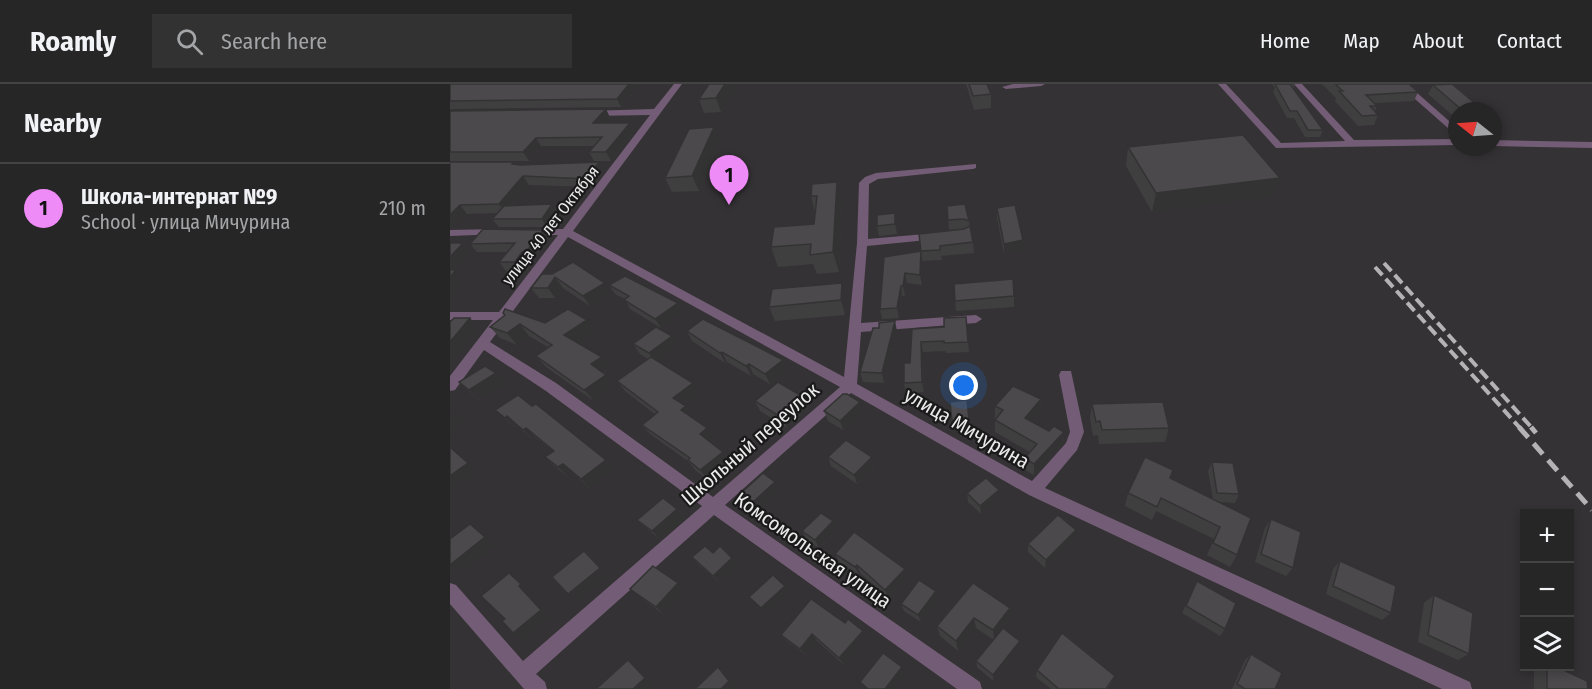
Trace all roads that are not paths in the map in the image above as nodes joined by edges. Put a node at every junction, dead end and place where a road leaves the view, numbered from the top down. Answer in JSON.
{"nodes":[{"id":1,"x":678,"y":84,"type":"edge"},
{"id":2,"x":1041,"y":84,"type":"edge"},
{"id":3,"x":1222,"y":84,"type":"edge"},
{"id":4,"x":1298,"y":84,"type":"edge"},
{"id":5,"x":1402,"y":84,"type":"edge"},
{"id":6,"x":1006,"y":87,"type":"dead end"},
{"id":7,"x":657,"y":112,"type":"junction"},
{"id":8,"x":576,"y":113,"type":"edge"},
{"id":9,"x":1448,"y":125,"type":"edge"},
{"id":10,"x":1352,"y":142,"type":"junction"},
{"id":11,"x":1448,"y":142,"type":"edge"},
{"id":12,"x":1502,"y":143,"type":"edge"},
{"id":13,"x":1592,"y":145,"type":"edge"},
{"id":14,"x":973,"y":166,"type":"dead end"},
{"id":15,"x":566,"y":232,"type":"junction"},
{"id":16,"x":450,"y":233,"type":"edge"},
{"id":17,"x":954,"y":235,"type":"edge"},
{"id":18,"x":862,"y":243,"type":"junction"},
{"id":19,"x":450,"y":316,"type":"edge"},
{"id":20,"x":501,"y":316,"type":"junction"},
{"id":21,"x":976,"y":319,"type":"dead end"},
{"id":22,"x":855,"y":328,"type":"junction"},
{"id":23,"x":482,"y":344,"type":"junction"},
{"id":24,"x":1066,"y":375,"type":"dead end"},
{"id":25,"x":450,"y":386,"type":"edge"},
{"id":26,"x":850,"y":386,"type":"junction"},
{"id":27,"x":1034,"y":490,"type":"junction"},
{"id":28,"x":712,"y":505,"type":"junction"},
{"id":29,"x":450,"y":591,"type":"edge"},
{"id":30,"x":522,"y":674,"type":"junction"},
{"id":31,"x":538,"y":689,"type":"edge"},
{"id":32,"x":973,"y":689,"type":"edge"},
{"id":33,"x":1463,"y":689,"type":"edge"}],
"edges":[{"from":1,"to":7,"type":"street","name":"улица 40 лет Октября"},
{"from":2,"to":6,"type":"street"},
{"from":3,"to":10,"type":"street"},
{"from":4,"to":10,"type":"street"},
{"from":5,"to":9,"type":"street"},
{"from":7,"to":8,"type":"street"},
{"from":7,"to":15,"type":"street","name":"улица 40 лет Октября"},
{"from":10,"to":11,"type":"street"},
{"from":12,"to":13,"type":"street"},
{"from":14,"to":18,"type":"street","name":"Школьный переулок"},
{"from":15,"to":16,"type":"street","name":"улица Мичурина"},
{"from":15,"to":20,"type":"street","name":"улица 40 лет Октября"},
{"from":15,"to":26,"type":"street","name":"улица Мичурина"},
{"from":17,"to":18,"type":"street"},
{"from":18,"to":22,"type":"street","name":"Школьный переулок"},
{"from":19,"to":20,"type":"street"},
{"from":20,"to":23,"type":"street","name":"улица 40 лет Октября"},
{"from":21,"to":22,"type":"street"},
{"from":22,"to":26,"type":"street","name":"Школьный переулок"},
{"from":23,"to":25,"type":"street","name":"улица 40 лет Октября"},
{"from":23,"to":28,"type":"street","name":"Комсомольская улица"},
{"from":24,"to":27,"type":"street"},
{"from":26,"to":27,"type":"street","name":"улица Мичурина"},
{"from":26,"to":28,"type":"street","name":"Школьный переулок"},
{"from":27,"to":33,"type":"street","name":"улица Мичурина"},
{"from":28,"to":30,"type":"street","name":"Школьный переулок"},
{"from":28,"to":32,"type":"street","name":"Комсомольская улица"},
{"from":29,"to":30,"type":"street"},
{"from":30,"to":31,"type":"street"}]}
